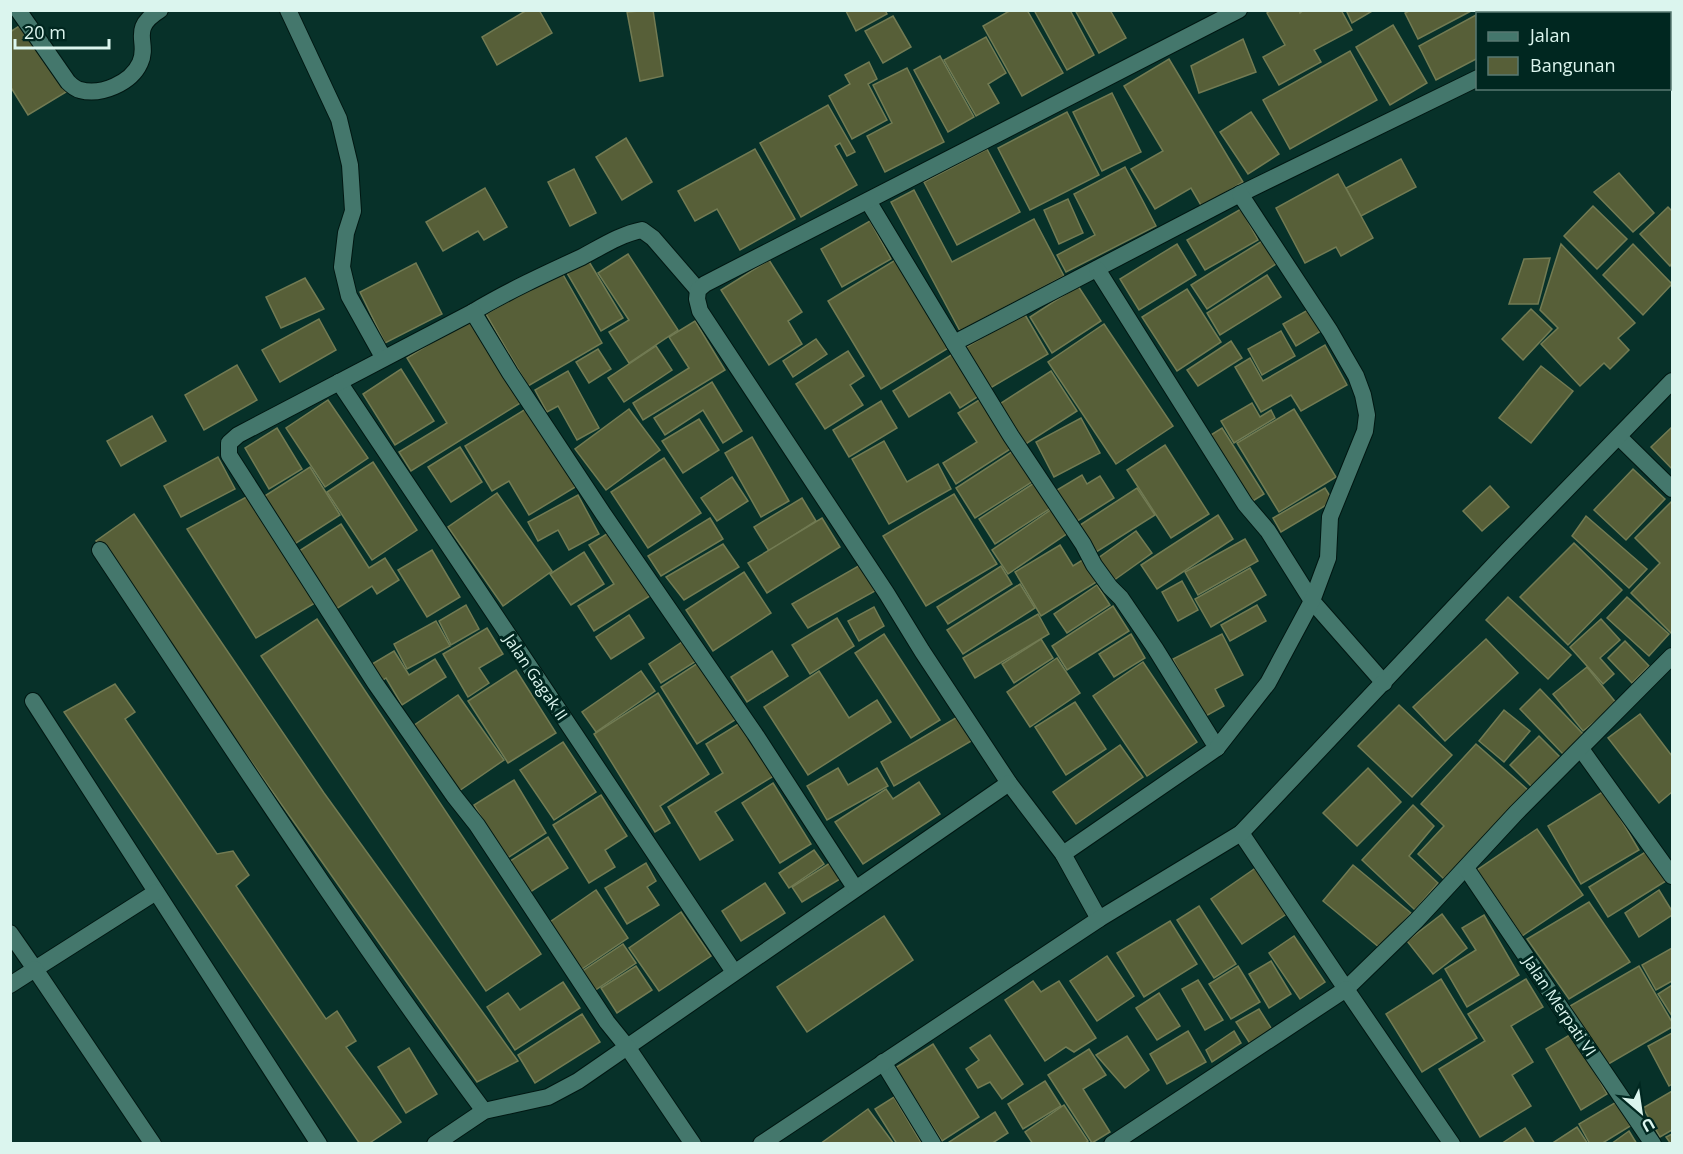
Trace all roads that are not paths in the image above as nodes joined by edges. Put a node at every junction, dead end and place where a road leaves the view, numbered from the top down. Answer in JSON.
{"nodes":[{"id":1,"x":18,"y":10,"type":"edge"},
{"id":2,"x":160,"y":10,"type":"edge"},
{"id":3,"x":288,"y":10,"type":"edge"},
{"id":4,"x":1239,"y":10,"type":"edge"},
{"id":5,"x":1476,"y":79,"type":"edge"},
{"id":6,"x":1240,"y":194,"type":"junction"},
{"id":7,"x":868,"y":201,"type":"junction"},
{"id":8,"x":1097,"y":269,"type":"junction"},
{"id":9,"x":698,"y":291,"type":"junction"},
{"id":10,"x":472,"y":312,"type":"junction"},
{"id":11,"x":954,"y":343,"type":"junction"},
{"id":12,"x":382,"y":357,"type":"junction"},
{"id":13,"x":1672,"y":381,"type":"edge"},
{"id":14,"x":339,"y":382,"type":"junction"},
{"id":15,"x":1619,"y":437,"type":"junction"},
{"id":16,"x":1672,"y":489,"type":"edge"},
{"id":17,"x":100,"y":550,"type":"dead end"},
{"id":18,"x":1311,"y":601,"type":"junction"},
{"id":19,"x":1672,"y":656,"type":"edge"},
{"id":20,"x":1384,"y":683,"type":"junction"},
{"id":21,"x":33,"y":701,"type":"dead end"},
{"id":22,"x":1217,"y":748,"type":"junction"},
{"id":23,"x":1581,"y":749,"type":"junction"},
{"id":24,"x":1009,"y":783,"type":"junction"},
{"id":25,"x":1241,"y":833,"type":"junction"},
{"id":26,"x":1063,"y":854,"type":"junction"},
{"id":27,"x":1466,"y":868,"type":"junction"},
{"id":28,"x":1672,"y":876,"type":"edge"},
{"id":29,"x":855,"y":888,"type":"junction"},
{"id":30,"x":156,"y":892,"type":"junction"},
{"id":31,"x":1099,"y":919,"type":"junction"},
{"id":32,"x":10,"y":933,"type":"edge"},
{"id":33,"x":35,"y":969,"type":"junction"},
{"id":34,"x":734,"y":972,"type":"junction"},
{"id":35,"x":10,"y":984,"type":"edge"},
{"id":36,"x":1346,"y":989,"type":"junction"},
{"id":37,"x":628,"y":1048,"type":"junction"},
{"id":38,"x":883,"y":1062,"type":"junction"},
{"id":39,"x":484,"y":1112,"type":"junction"},
{"id":40,"x":153,"y":1143,"type":"edge"},
{"id":41,"x":318,"y":1143,"type":"edge"},
{"id":42,"x":435,"y":1143,"type":"edge"},
{"id":43,"x":693,"y":1143,"type":"edge"},
{"id":44,"x":761,"y":1143,"type":"edge"},
{"id":45,"x":933,"y":1143,"type":"edge"},
{"id":46,"x":1112,"y":1143,"type":"edge"},
{"id":47,"x":1452,"y":1143,"type":"edge"},
{"id":48,"x":1653,"y":1143,"type":"edge"}],
"edges":[{"from":1,"to":2,"type":"street"},
{"from":3,"to":12,"type":"street"},
{"from":4,"to":7,"type":"street"},
{"from":5,"to":6,"type":"street"},
{"from":6,"to":8,"type":"street"},
{"from":6,"to":18,"type":"street"},
{"from":7,"to":9,"type":"street"},
{"from":7,"to":11,"type":"street"},
{"from":8,"to":11,"type":"street"},
{"from":8,"to":18,"type":"street"},
{"from":9,"to":10,"type":"street"},
{"from":9,"to":24,"type":"street"},
{"from":10,"to":12,"type":"street"},
{"from":10,"to":29,"type":"street"},
{"from":11,"to":22,"type":"street"},
{"from":12,"to":14,"type":"street"},
{"from":13,"to":15,"type":"street"},
{"from":14,"to":34,"type":"street","name":"Jalan Gagak II"},
{"from":14,"to":37,"type":"street"},
{"from":15,"to":16,"type":"street"},
{"from":15,"to":20,"type":"street"},
{"from":17,"to":39,"type":"street"},
{"from":18,"to":20,"type":"street"},
{"from":18,"to":22,"type":"street"},
{"from":19,"to":23,"type":"street"},
{"from":20,"to":25,"type":"street"},
{"from":21,"to":30,"type":"street"},
{"from":22,"to":26,"type":"street"},
{"from":23,"to":27,"type":"street"},
{"from":23,"to":28,"type":"street"},
{"from":24,"to":26,"type":"street"},
{"from":24,"to":29,"type":"street"},
{"from":25,"to":31,"type":"street"},
{"from":25,"to":36,"type":"street"},
{"from":26,"to":31,"type":"street"},
{"from":27,"to":36,"type":"street"},
{"from":27,"to":48,"type":"street","name":"Jalan Merpati VI"},
{"from":29,"to":34,"type":"street"},
{"from":30,"to":33,"type":"street"},
{"from":30,"to":41,"type":"street"},
{"from":31,"to":38,"type":"street"},
{"from":32,"to":33,"type":"street"},
{"from":33,"to":35,"type":"street"},
{"from":33,"to":40,"type":"street"},
{"from":34,"to":37,"type":"street"},
{"from":36,"to":46,"type":"street"},
{"from":36,"to":47,"type":"street"},
{"from":37,"to":39,"type":"street"},
{"from":37,"to":43,"type":"street"},
{"from":38,"to":44,"type":"street"},
{"from":38,"to":45,"type":"street"},
{"from":39,"to":42,"type":"street"}]}
